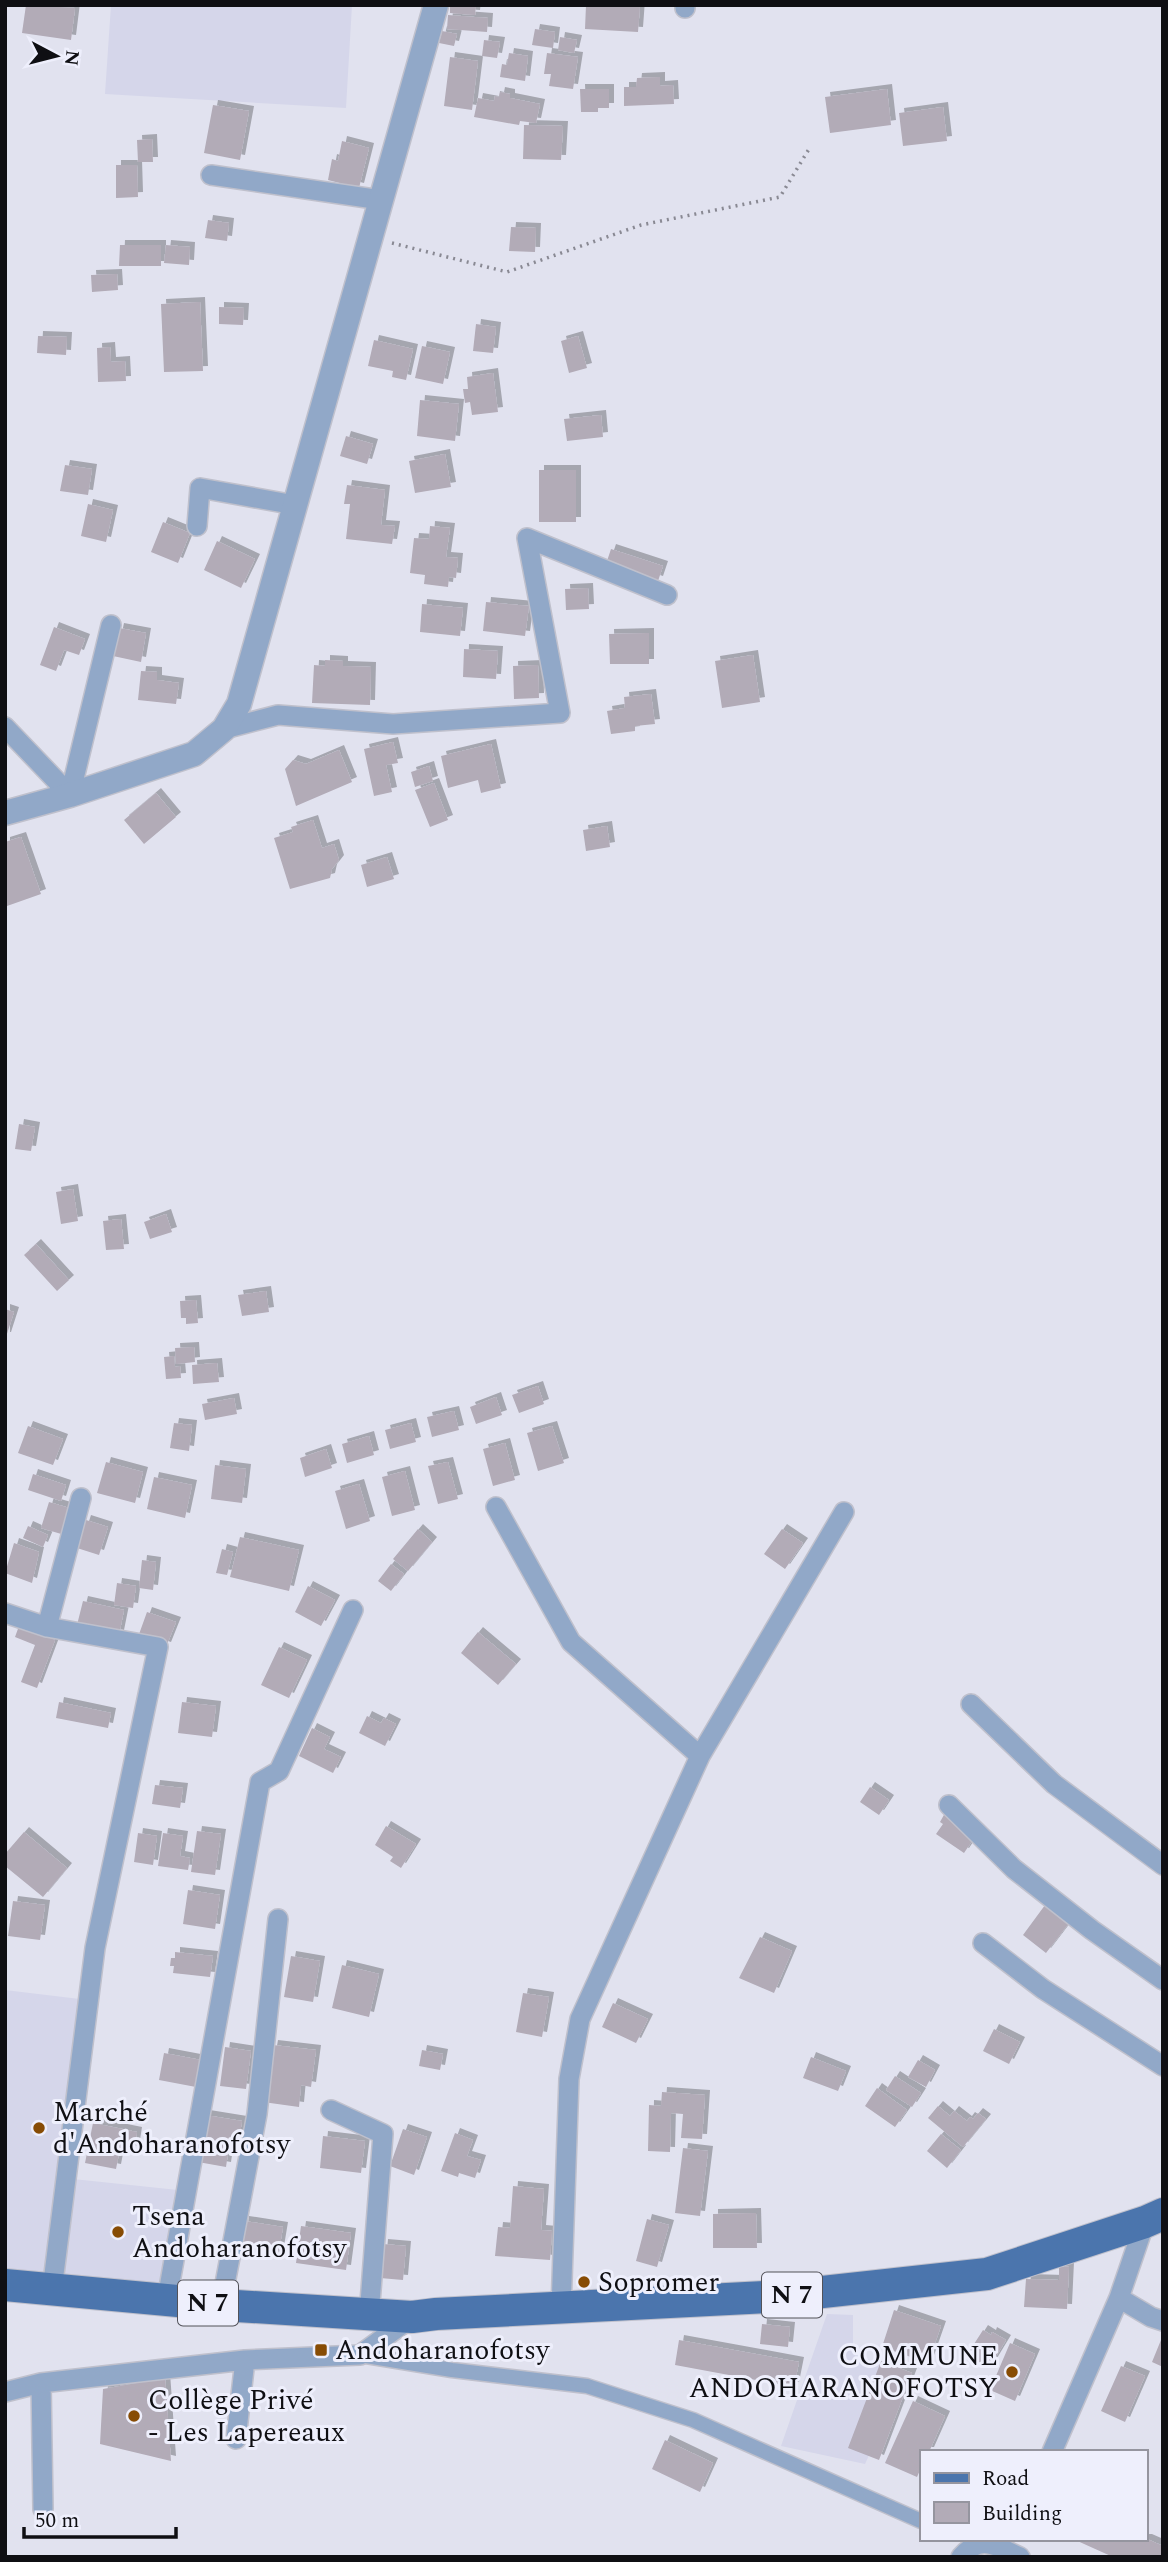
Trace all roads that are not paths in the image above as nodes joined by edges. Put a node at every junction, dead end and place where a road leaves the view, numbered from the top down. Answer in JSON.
{"nodes":[{"id":1,"x":436,"y":5,"type":"edge"},
{"id":2,"x":211,"y":175,"type":"dead end"},
{"id":3,"x":381,"y":200,"type":"junction"},
{"id":4,"x":295,"y":505,"type":"junction"},
{"id":5,"x":197,"y":526,"type":"dead end"},
{"id":6,"x":667,"y":595,"type":"dead end"},
{"id":7,"x":111,"y":625,"type":"dead end"},
{"id":8,"x":5,"y":727,"type":"edge"},
{"id":9,"x":224,"y":729,"type":"junction"},
{"id":10,"x":70,"y":795,"type":"junction"},
{"id":11,"x":5,"y":813,"type":"edge"},
{"id":12,"x":82,"y":1498,"type":"dead end"},
{"id":13,"x":496,"y":1507,"type":"dead end"},
{"id":14,"x":844,"y":1512,"type":"dead end"},
{"id":15,"x":353,"y":1610,"type":"dead end"},
{"id":16,"x":5,"y":1613,"type":"edge"},
{"id":17,"x":47,"y":1627,"type":"junction"},
{"id":18,"x":971,"y":1704,"type":"dead end"},
{"id":19,"x":699,"y":1756,"type":"junction"},
{"id":20,"x":949,"y":1805,"type":"dead end"},
{"id":21,"x":1163,"y":1865,"type":"edge"},
{"id":22,"x":278,"y":1919,"type":"dead end"},
{"id":23,"x":983,"y":1943,"type":"dead end"},
{"id":24,"x":1163,"y":1980,"type":"edge"},
{"id":25,"x":1163,"y":2066,"type":"edge"},
{"id":26,"x":331,"y":2110,"type":"dead end"},
{"id":27,"x":1154,"y":2218,"type":"edge"},
{"id":28,"x":5,"y":2285,"type":"edge"},
{"id":29,"x":52,"y":2290,"type":"junction"},
{"id":30,"x":1119,"y":2298,"type":"junction"},
{"id":31,"x":167,"y":2299,"type":"junction"},
{"id":32,"x":221,"y":2305,"type":"junction"},
{"id":33,"x":561,"y":2309,"type":"junction"},
{"id":34,"x":369,"y":2316,"type":"junction"},
{"id":35,"x":412,"y":2317,"type":"junction"},
{"id":36,"x":1163,"y":2321,"type":"edge"},
{"id":37,"x":360,"y":2355,"type":"junction"},
{"id":38,"x":245,"y":2360,"type":"junction"},
{"id":39,"x":41,"y":2383,"type":"junction"},
{"id":40,"x":5,"y":2392,"type":"edge"},
{"id":41,"x":236,"y":2439,"type":"dead end"},
{"id":42,"x":1053,"y":2450,"type":"edge"},
{"id":43,"x":43,"y":2509,"type":"dead end"},
{"id":44,"x":920,"y":2521,"type":"edge"},
{"id":45,"x":1002,"y":2544,"type":"edge"},
{"id":46,"x":966,"y":2547,"type":"edge"},
{"id":47,"x":1020,"y":2557,"type":"edge"}],
"edges":[{"from":1,"to":3,"type":"street"},
{"from":2,"to":3,"type":"street"},
{"from":3,"to":4,"type":"street"},
{"from":4,"to":5,"type":"street"},
{"from":4,"to":9,"type":"street"},
{"from":6,"to":9,"type":"street"},
{"from":7,"to":10,"type":"street"},
{"from":8,"to":10,"type":"street"},
{"from":9,"to":10,"type":"street"},
{"from":10,"to":11,"type":"street"},
{"from":12,"to":17,"type":"street"},
{"from":13,"to":19,"type":"street"},
{"from":14,"to":19,"type":"street"},
{"from":15,"to":31,"type":"street"},
{"from":16,"to":17,"type":"street"},
{"from":17,"to":29,"type":"street"},
{"from":18,"to":21,"type":"street"},
{"from":19,"to":33,"type":"street"},
{"from":20,"to":24,"type":"street"},
{"from":22,"to":32,"type":"street"},
{"from":23,"to":25,"type":"street"},
{"from":26,"to":34,"type":"street"},
{"from":27,"to":30,"type":"street"},
{"from":27,"to":33,"type":"main road","number":"N 7"},
{"from":28,"to":29,"type":"main road","number":"N 7"},
{"from":29,"to":31,"type":"main road","number":"N 7"},
{"from":30,"to":36,"type":"street"},
{"from":30,"to":42,"type":"street"},
{"from":31,"to":32,"type":"main road","number":"N 7"},
{"from":32,"to":34,"type":"main road","number":"N 7"},
{"from":33,"to":35,"type":"main road","number":"N 7"},
{"from":34,"to":35,"type":"main road","number":"N 7"},
{"from":35,"to":37,"type":"street"},
{"from":37,"to":38,"type":"street"},
{"from":37,"to":44,"type":"street"},
{"from":38,"to":39,"type":"street"},
{"from":38,"to":41,"type":"street"},
{"from":39,"to":40,"type":"street"},
{"from":39,"to":43,"type":"street"},
{"from":45,"to":46,"type":"street"},
{"from":45,"to":47,"type":"street"}]}
